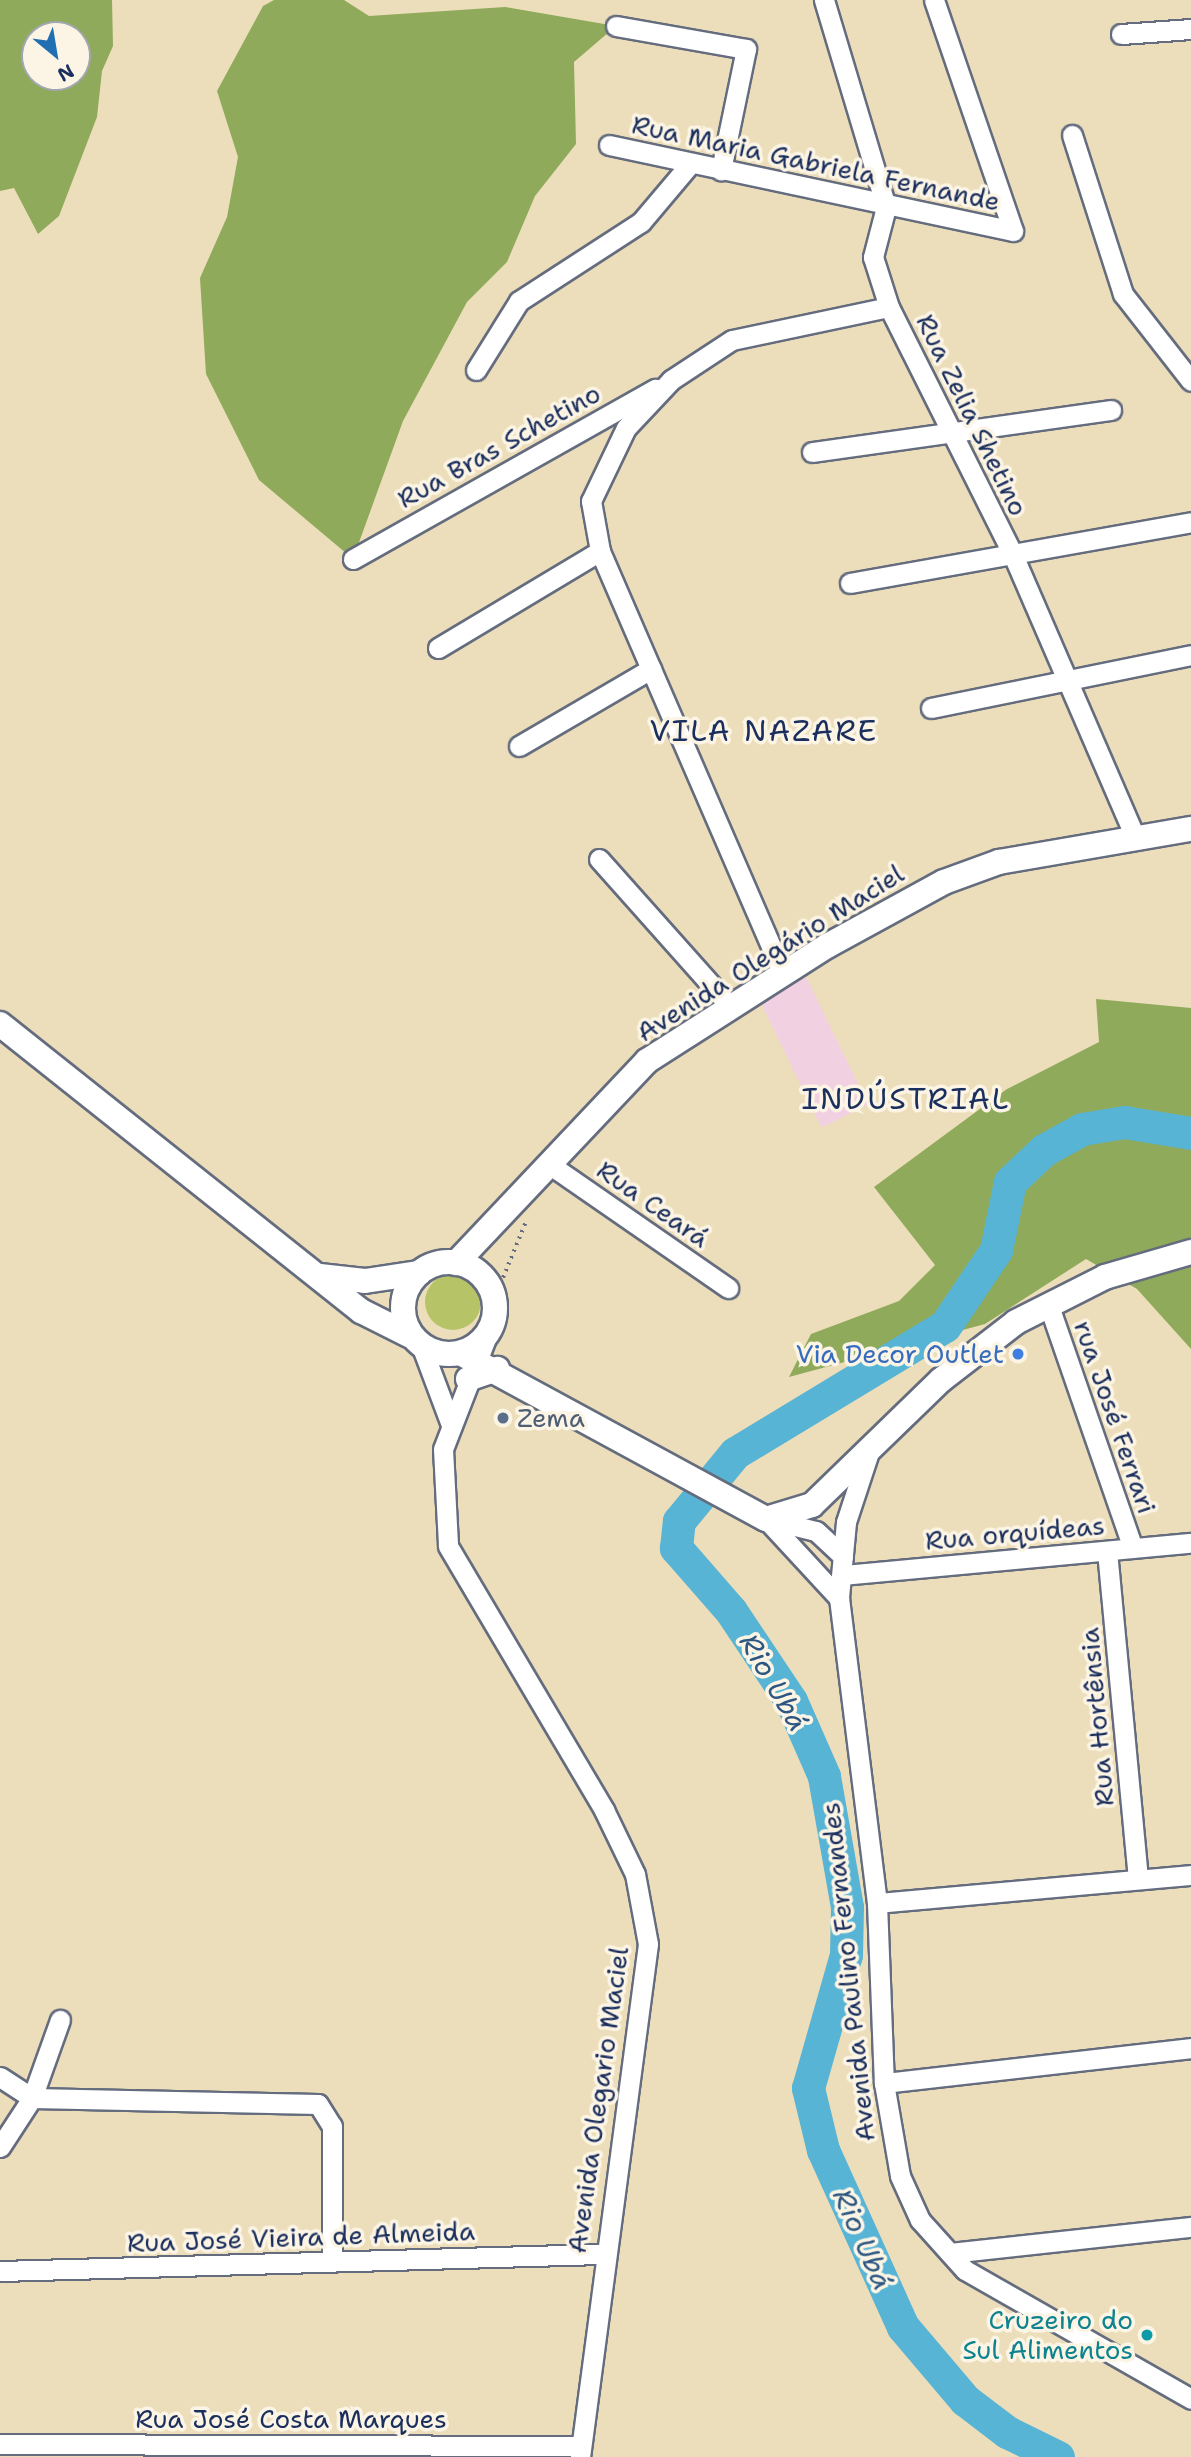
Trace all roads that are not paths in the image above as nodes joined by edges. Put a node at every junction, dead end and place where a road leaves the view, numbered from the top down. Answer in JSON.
{"nodes":[{"id":1,"x":824,"y":0,"type":"edge"},
{"id":2,"x":934,"y":0,"type":"edge"},
{"id":3,"x":616,"y":26,"type":"dead end"},
{"id":4,"x":1191,"y":29,"type":"edge"},
{"id":5,"x":1121,"y":34,"type":"dead end"},
{"id":6,"x":1072,"y":135,"type":"dead end"},
{"id":7,"x":609,"y":145,"type":"dead end"},
{"id":8,"x":690,"y":164,"type":"junction"},
{"id":9,"x":721,"y":170,"type":"junction"},
{"id":10,"x":886,"y":207,"type":"junction"},
{"id":11,"x":889,"y":307,"type":"junction"},
{"id":12,"x":475,"y":370,"type":"dead end"},
{"id":13,"x":671,"y":380,"type":"junction"},
{"id":14,"x":1191,"y":381,"type":"edge"},
{"id":15,"x":1111,"y":410,"type":"dead end"},
{"id":16,"x":948,"y":433,"type":"junction"},
{"id":17,"x":812,"y":452,"type":"dead end"},
{"id":18,"x":1191,"y":522,"type":"edge"},
{"id":19,"x":600,"y":551,"type":"junction"},
{"id":20,"x":1013,"y":555,"type":"junction"},
{"id":21,"x":353,"y":559,"type":"dead end"},
{"id":22,"x":850,"y":583,"type":"dead end"},
{"id":23,"x":438,"y":648,"type":"dead end"},
{"id":24,"x":1191,"y":655,"type":"edge"},
{"id":25,"x":651,"y":669,"type":"junction"},
{"id":26,"x":1068,"y":676,"type":"junction"},
{"id":27,"x":930,"y":708,"type":"dead end"},
{"id":28,"x":519,"y":746,"type":"dead end"},
{"id":29,"x":1191,"y":829,"type":"edge"},
{"id":30,"x":1136,"y":839,"type":"junction"},
{"id":31,"x":599,"y":859,"type":"dead end"},
{"id":32,"x":783,"y":974,"type":"junction"},
{"id":33,"x":730,"y":1006,"type":"junction"},
{"id":34,"x":0,"y":1024,"type":"edge"},
{"id":35,"x":549,"y":1164,"type":"junction"},
{"id":36,"x":1191,"y":1252,"type":"edge"},
{"id":37,"x":456,"y":1263,"type":"junction"},
{"id":38,"x":311,"y":1273,"type":"junction"},
{"id":39,"x":419,"y":1273,"type":"junction"},
{"id":40,"x":728,"y":1288,"type":"dead end"},
{"id":41,"x":1048,"y":1303,"type":"junction"},
{"id":42,"x":415,"y":1340,"type":"junction"},
{"id":43,"x":479,"y":1356,"type":"junction"},
{"id":44,"x":451,"y":1424,"type":"junction"},
{"id":45,"x":870,"y":1448,"type":"junction"},
{"id":46,"x":766,"y":1519,"type":"junction"},
{"id":47,"x":1191,"y":1543,"type":"edge"},
{"id":48,"x":1133,"y":1548,"type":"junction"},
{"id":49,"x":1107,"y":1551,"type":"junction"},
{"id":50,"x":843,"y":1566,"type":"junction"},
{"id":51,"x":839,"y":1598,"type":"junction"},
{"id":52,"x":1191,"y":1875,"type":"edge"},
{"id":53,"x":1138,"y":1879,"type":"junction"},
{"id":54,"x":877,"y":1903,"type":"junction"},
{"id":55,"x":60,"y":2020,"type":"dead end"},
{"id":56,"x":1191,"y":2048,"type":"edge"},
{"id":57,"x":0,"y":2077,"type":"edge"},
{"id":58,"x":884,"y":2083,"type":"junction"},
{"id":59,"x":32,"y":2098,"type":"junction"},
{"id":60,"x":0,"y":2147,"type":"edge"},
{"id":61,"x":1191,"y":2227,"type":"edge"},
{"id":62,"x":950,"y":2253,"type":"junction"},
{"id":63,"x":603,"y":2255,"type":"junction"},
{"id":64,"x":332,"y":2262,"type":"junction"},
{"id":65,"x":0,"y":2271,"type":"edge"},
{"id":66,"x":1191,"y":2399,"type":"edge"},
{"id":67,"x":0,"y":2444,"type":"edge"},
{"id":68,"x":581,"y":2452,"type":"edge"}],
"edges":[{"from":1,"to":10,"type":"street"},
{"from":2,"to":10,"type":"street","name":"Rua Maria Gabriela Fernande"},
{"from":3,"to":9,"type":"street"},
{"from":4,"to":5,"type":"street"},
{"from":6,"to":14,"type":"street"},
{"from":7,"to":8,"type":"street","name":"Rua Maria Gabriela Fernande"},
{"from":8,"to":9,"type":"street","name":"Rua Maria Gabriela Fernande"},
{"from":8,"to":12,"type":"street"},
{"from":9,"to":10,"type":"street","name":"Rua Maria Gabriela Fernande"},
{"from":10,"to":11,"type":"street","name":"Rua Zelia Shetino"},
{"from":11,"to":13,"type":"street"},
{"from":11,"to":16,"type":"street","name":"Rua Zelia Shetino"},
{"from":13,"to":19,"type":"street"},
{"from":13,"to":21,"type":"street","name":"Rua Bras Schetino"},
{"from":15,"to":16,"type":"street"},
{"from":16,"to":17,"type":"street"},
{"from":16,"to":20,"type":"street","name":"Rua Zelia Shetino"},
{"from":18,"to":20,"type":"street"},
{"from":19,"to":23,"type":"street"},
{"from":19,"to":25,"type":"street"},
{"from":20,"to":22,"type":"street"},
{"from":20,"to":26,"type":"street","name":"Rua Zelia Shetino"},
{"from":24,"to":26,"type":"street"},
{"from":25,"to":28,"type":"street"},
{"from":25,"to":32,"type":"street"},
{"from":26,"to":27,"type":"street"},
{"from":26,"to":30,"type":"street","name":"Rua Zelia Shetino"},
{"from":29,"to":30,"type":"main road","name":"Avenida Olegário Maciel"},
{"from":30,"to":32,"type":"main road","name":"Avenida Olegário Maciel"},
{"from":31,"to":33,"type":"street"},
{"from":32,"to":33,"type":"main road","name":"Avenida Olegário Maciel"},
{"from":33,"to":35,"type":"main road","name":"Avenida Olegário Maciel"},
{"from":34,"to":38,"type":"main road"},
{"from":35,"to":37,"type":"main road","name":"Avenida Olegário Maciel"},
{"from":35,"to":40,"type":"street","name":"Rua Ceará"},
{"from":36,"to":41,"type":"main road","name":"Avenida Paulino Fernandes"},
{"from":37,"to":39,"type":"main road"},
{"from":37,"to":43,"type":"main road"},
{"from":38,"to":39,"type":"main road"},
{"from":38,"to":42,"type":"main road"},
{"from":39,"to":42,"type":"main road"},
{"from":41,"to":45,"type":"main road","name":"Avenida Paulino Fernandes"},
{"from":41,"to":48,"type":"street","name":"rua José Ferrari"},
{"from":42,"to":43,"type":"main road"},
{"from":42,"to":44,"type":"street"},
{"from":43,"to":44,"type":"street","name":"Avenida Olegario Maciel"},
{"from":43,"to":46,"type":"main road"},
{"from":44,"to":63,"type":"street","name":"Avenida Olegario Maciel"},
{"from":45,"to":46,"type":"main road","name":"Avenida Paulino Fernandes"},
{"from":45,"to":50,"type":"street","name":"Avenida Paulino Fernandes"},
{"from":46,"to":50,"type":"street"},
{"from":46,"to":51,"type":"street"},
{"from":47,"to":48,"type":"street","name":"Rua orquídeas"},
{"from":48,"to":49,"type":"street","name":"Rua orquídeas"},
{"from":49,"to":50,"type":"street","name":"Rua orquídeas"},
{"from":49,"to":53,"type":"street","name":"Rua Hortênsia"},
{"from":50,"to":51,"type":"street","name":"Avenida Paulino Fernandes"},
{"from":51,"to":54,"type":"street","name":"Avenida Paulino Fernandes"},
{"from":52,"to":53,"type":"street"},
{"from":53,"to":54,"type":"street"},
{"from":54,"to":58,"type":"street","name":"Avenida Paulino Fernandes"},
{"from":55,"to":59,"type":"street"},
{"from":56,"to":58,"type":"street"},
{"from":57,"to":59,"type":"street"},
{"from":58,"to":62,"type":"street","name":"Avenida Paulino Fernandes"},
{"from":59,"to":60,"type":"street"},
{"from":59,"to":64,"type":"street"},
{"from":61,"to":62,"type":"street"},
{"from":62,"to":66,"type":"street","name":"Avenida Paulino Fernandes"},
{"from":63,"to":64,"type":"street","name":"Rua José Vieira de Almeida"},
{"from":63,"to":68,"type":"street","name":"Avenida Olegario Maciel"},
{"from":64,"to":65,"type":"street","name":"Rua José Vieira de Almeida"},
{"from":67,"to":68,"type":"street","name":"Rua José Costa Marques"}]}
